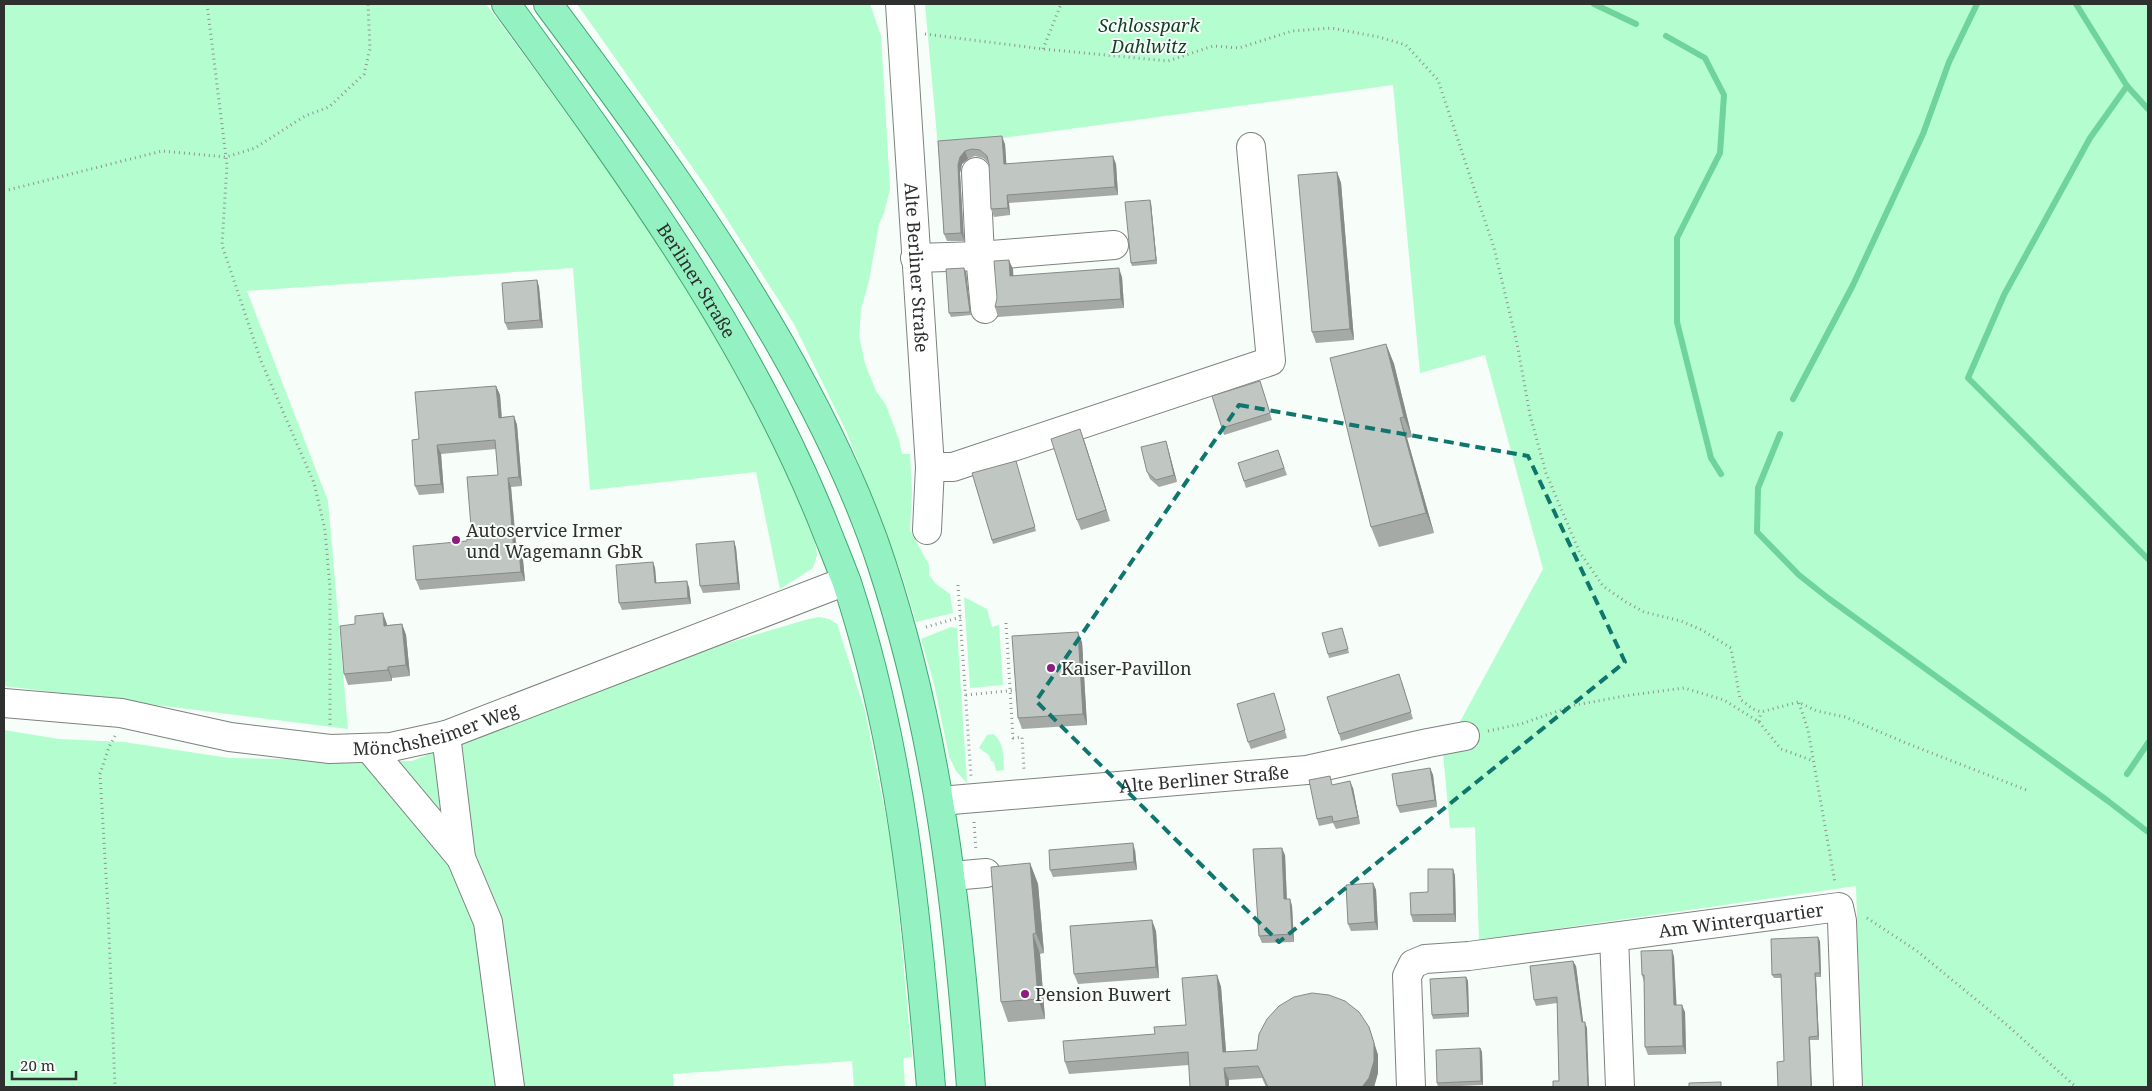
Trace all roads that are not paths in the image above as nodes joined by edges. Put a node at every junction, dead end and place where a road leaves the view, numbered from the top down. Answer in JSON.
{"nodes":[{"id":1,"x":506,"y":4,"type":"edge"},
{"id":2,"x":548,"y":4,"type":"edge"},
{"id":3,"x":900,"y":4,"type":"edge"},
{"id":4,"x":1251,"y":147,"type":"dead end"},
{"id":5,"x":976,"y":172,"type":"dead end"},
{"id":6,"x":1114,"y":245,"type":"dead end"},
{"id":7,"x":980,"y":256,"type":"junction"},
{"id":8,"x":915,"y":258,"type":"junction"},
{"id":9,"x":985,"y":309,"type":"dead end"},
{"id":10,"x":930,"y":467,"type":"junction"},
{"id":11,"x":927,"y":530,"type":"dead end"},
{"id":12,"x":846,"y":581,"type":"junction"},
{"id":13,"x":4,"y":703,"type":"edge"},
{"id":14,"x":446,"y":735,"type":"junction"},
{"id":15,"x":1465,"y":736,"type":"road end"},
{"id":16,"x":368,"y":748,"type":"junction"},
{"id":17,"x":940,"y":801,"type":"junction"},
{"id":18,"x":461,"y":858,"type":"junction"},
{"id":19,"x":1614,"y":937,"type":"junction"},
{"id":20,"x":510,"y":1087,"type":"edge"},
{"id":21,"x":931,"y":1087,"type":"edge"},
{"id":22,"x":971,"y":1087,"type":"edge"},
{"id":23,"x":1411,"y":1087,"type":"edge"},
{"id":24,"x":1620,"y":1087,"type":"edge"},
{"id":25,"x":1848,"y":1087,"type":"edge"}],
"edges":[{"from":1,"to":12,"type":"main road","name":"Berliner Straße"},
{"from":2,"to":17,"type":"main road"},
{"from":3,"to":8,"type":"street","name":"Alte Berliner Straße"},
{"from":4,"to":10,"type":"street"},
{"from":5,"to":7,"type":"street"},
{"from":6,"to":7,"type":"street"},
{"from":7,"to":8,"type":"street"},
{"from":7,"to":9,"type":"street"},
{"from":8,"to":10,"type":"street","name":"Alte Berliner Straße"},
{"from":10,"to":11,"type":"street","name":"Alte Berliner Straße"},
{"from":12,"to":14,"type":"street","name":"Mönchsheimer Weg"},
{"from":12,"to":21,"type":"main road"},
{"from":13,"to":16,"type":"street","name":"Mönchsheimer Weg"},
{"from":14,"to":16,"type":"street","name":"Mönchsheimer Weg"},
{"from":14,"to":18,"type":"street"},
{"from":15,"to":17,"type":"street","name":"Alte Berliner Straße"},
{"from":16,"to":18,"type":"street"},
{"from":17,"to":22,"type":"main road"},
{"from":18,"to":20,"type":"street"},
{"from":19,"to":23,"type":"street","name":"Am Winterquartier"},
{"from":19,"to":24,"type":"street"},
{"from":19,"to":25,"type":"street","name":"Am Winterquartier"}]}
